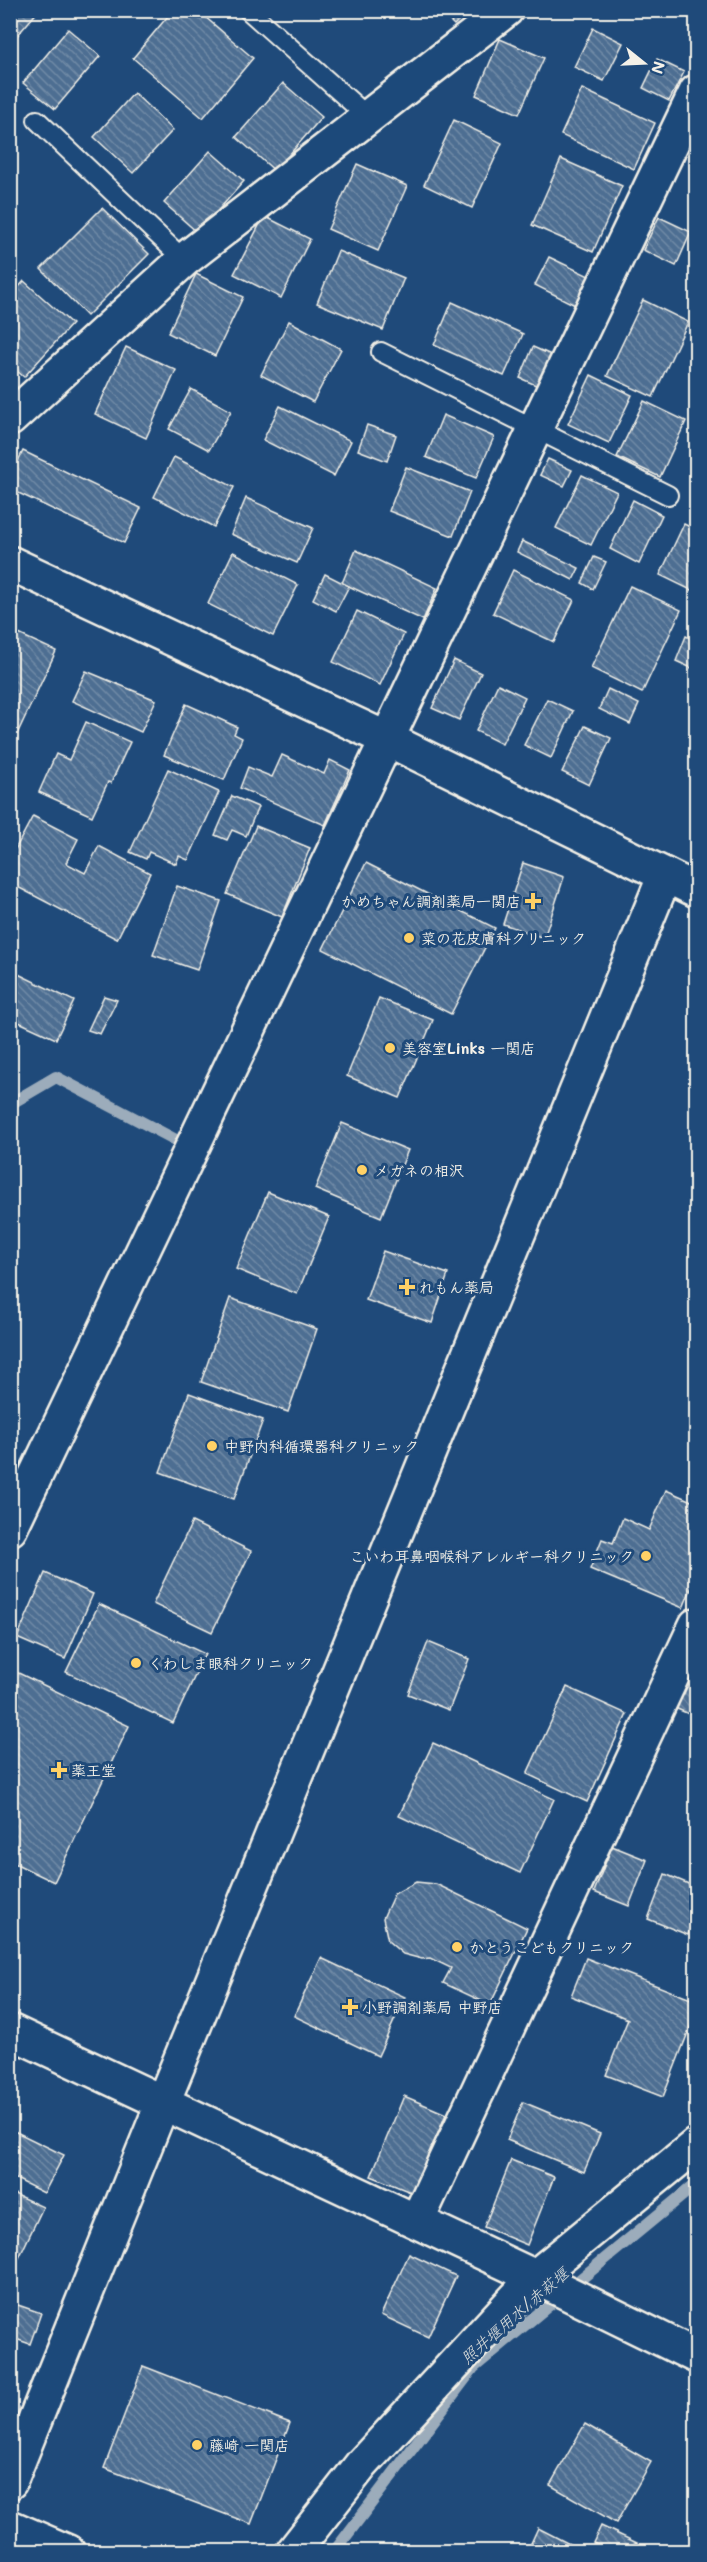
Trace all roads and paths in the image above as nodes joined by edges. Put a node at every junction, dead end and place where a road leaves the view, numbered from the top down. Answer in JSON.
{"nodes":[{"id":1,"x":248,"y":10,"type":"edge"},
{"id":2,"x":506,"y":10,"type":"edge"},
{"id":3,"x":696,"y":92,"type":"edge"},
{"id":4,"x":368,"y":117,"type":"junction"},
{"id":5,"x":37,"y":120,"type":"dead end"},
{"id":6,"x":184,"y":260,"type":"junction"},
{"id":7,"x":381,"y":352,"type":"dead end"},
{"id":8,"x":14,"y":408,"type":"edge"},
{"id":9,"x":535,"y":429,"type":"junction"},
{"id":10,"x":668,"y":495,"type":"dead end"},
{"id":11,"x":10,"y":563,"type":"edge"},
{"id":12,"x":387,"y":739,"type":"junction"},
{"id":13,"x":665,"y":875,"type":"junction"},
{"id":14,"x":696,"y":890,"type":"edge"},
{"id":15,"x":10,"y":1530,"type":"edge"},
{"id":16,"x":696,"y":1625,"type":"edge"},
{"id":17,"x":10,"y":2031,"type":"edge"},
{"id":18,"x":163,"y":2102,"type":"junction"},
{"id":19,"x":696,"y":2145,"type":"edge"},
{"id":20,"x":417,"y":2221,"type":"junction"},
{"id":21,"x":535,"y":2277,"type":"junction"},
{"id":22,"x":696,"y":2356,"type":"edge"},
{"id":23,"x":10,"y":2482,"type":"edge"},
{"id":24,"x":10,"y":2527,"type":"edge"},
{"id":25,"x":68,"y":2552,"type":"edge"},
{"id":26,"x":293,"y":2552,"type":"edge"}],
"edges":[{"from":1,"to":4,"type":"lane"},
{"from":2,"to":4,"type":"street"},
{"from":3,"to":9,"type":"street"},
{"from":4,"to":6,"type":"street"},
{"from":5,"to":6,"type":"lane"},
{"from":6,"to":8,"type":"street"},
{"from":7,"to":9,"type":"lane"},
{"from":9,"to":10,"type":"lane"},
{"from":9,"to":12,"type":"street"},
{"from":11,"to":12,"type":"street"},
{"from":12,"to":13,"type":"street"},
{"from":12,"to":15,"type":"street"},
{"from":13,"to":14,"type":"street"},
{"from":13,"to":18,"type":"street"},
{"from":16,"to":20,"type":"street"},
{"from":17,"to":18,"type":"street"},
{"from":18,"to":20,"type":"street"},
{"from":18,"to":23,"type":"street"},
{"from":19,"to":21,"type":"street"},
{"from":20,"to":21,"type":"street"},
{"from":21,"to":22,"type":"street"},
{"from":21,"to":26,"type":"street"},
{"from":24,"to":25,"type":"street"}]}
